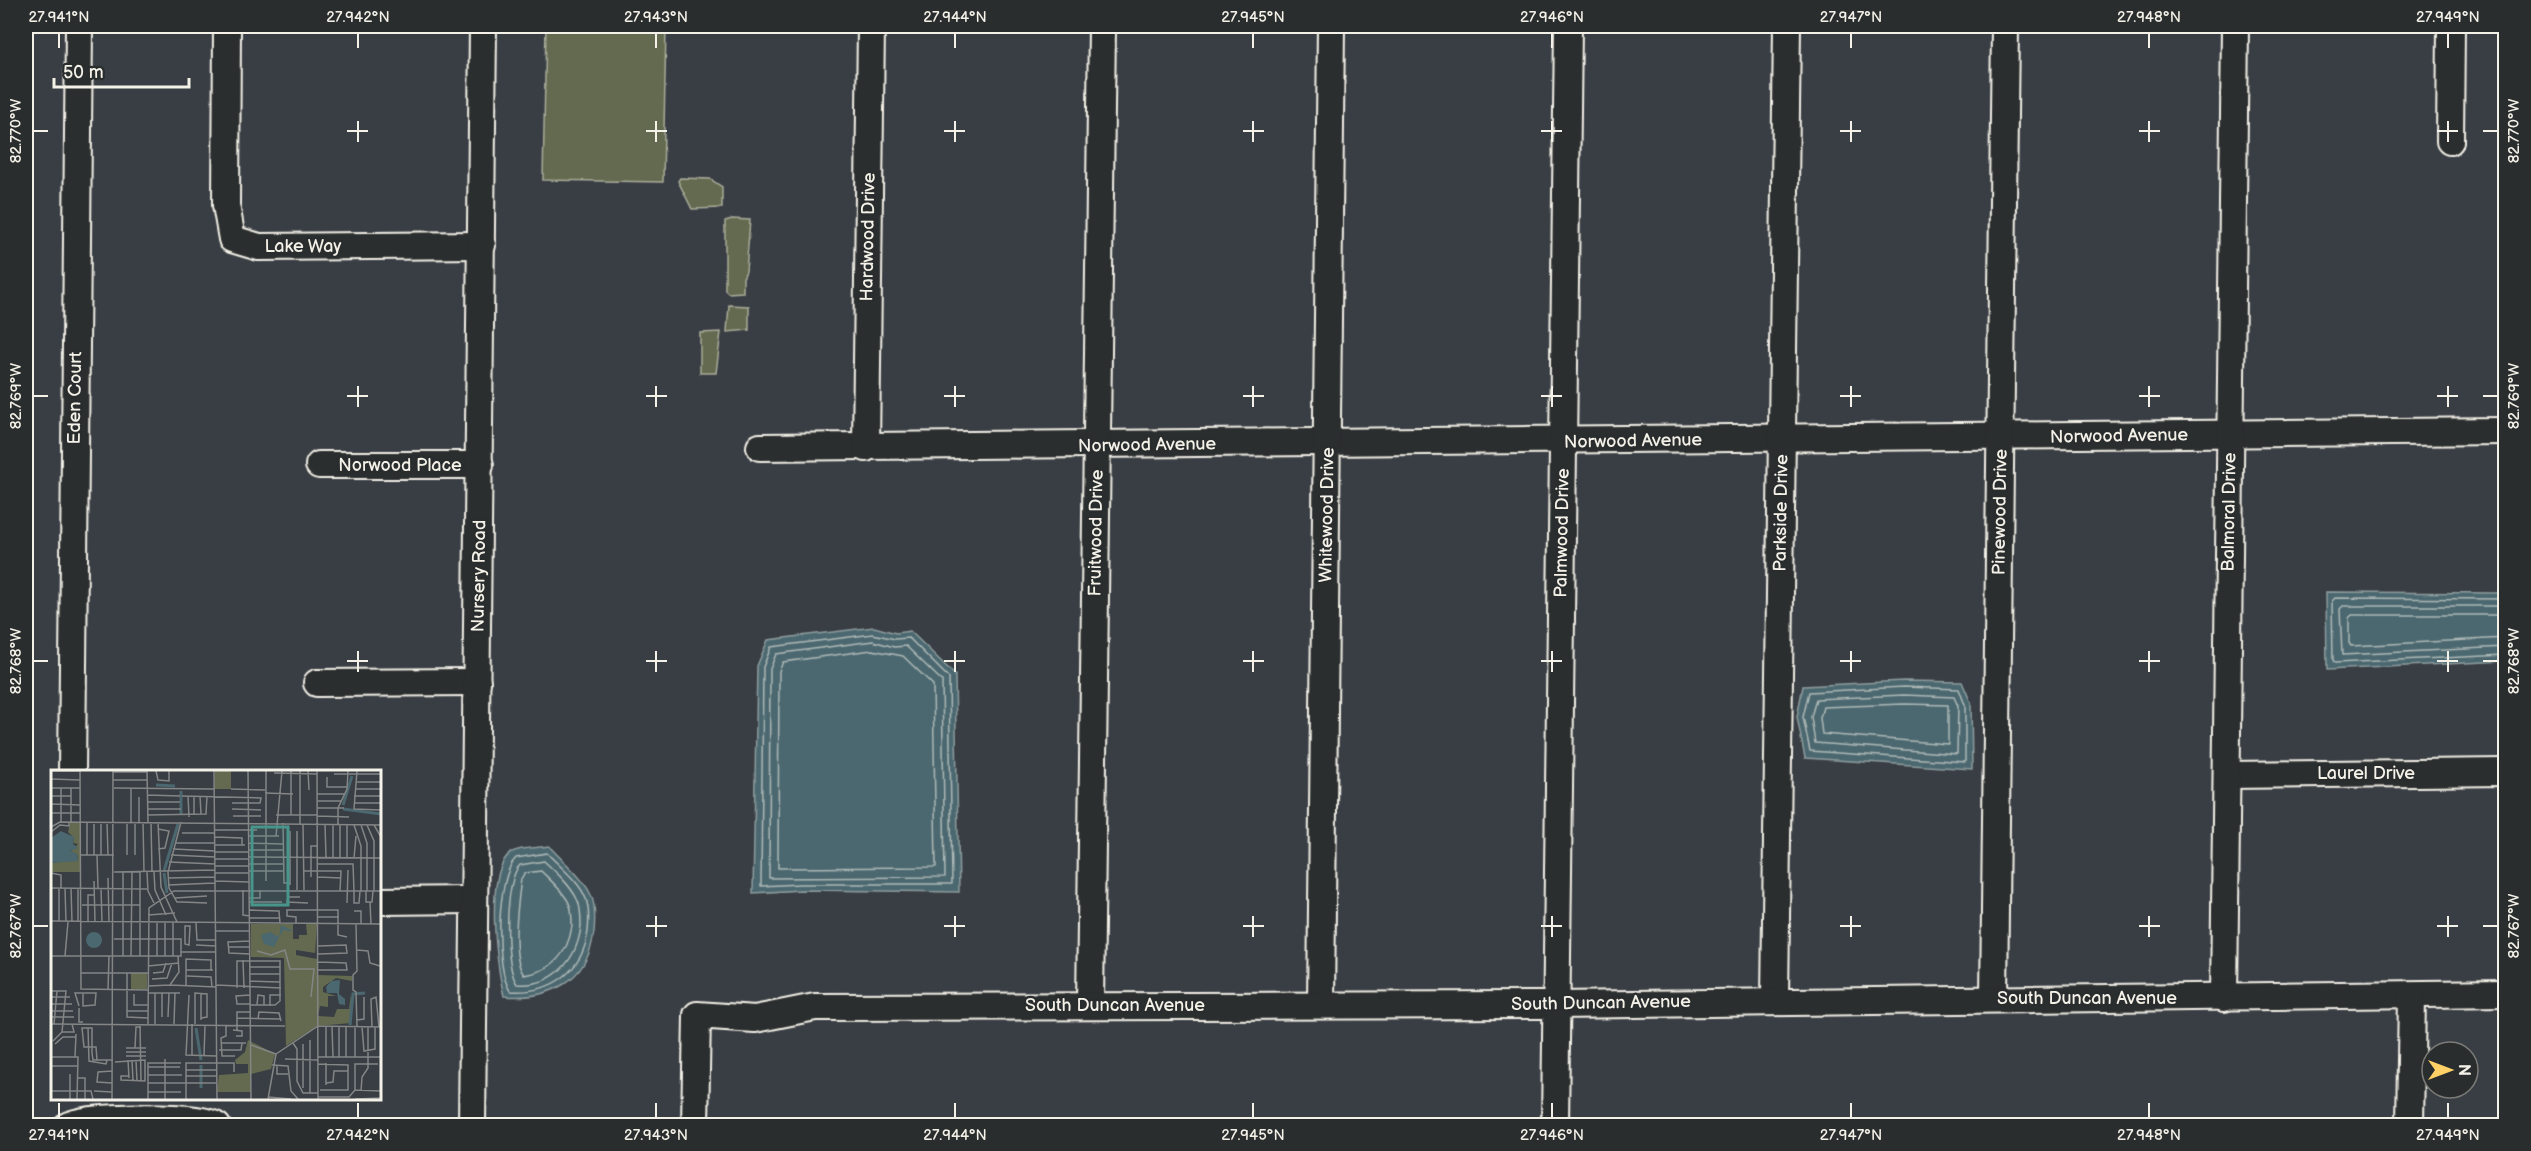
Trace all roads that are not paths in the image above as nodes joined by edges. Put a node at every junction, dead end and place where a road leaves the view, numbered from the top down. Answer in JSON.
{"nodes":[{"id":1,"x":79,"y":26,"type":"edge"},
{"id":2,"x":227,"y":26,"type":"edge"},
{"id":3,"x":483,"y":26,"type":"edge"},
{"id":4,"x":871,"y":26,"type":"edge"},
{"id":5,"x":1102,"y":26,"type":"edge"},
{"id":6,"x":1331,"y":26,"type":"edge"},
{"id":7,"x":1568,"y":26,"type":"edge"},
{"id":8,"x":1787,"y":26,"type":"edge"},
{"id":9,"x":2005,"y":26,"type":"edge"},
{"id":10,"x":2235,"y":26,"type":"edge"},
{"id":11,"x":2451,"y":26,"type":"edge"},
{"id":12,"x":2450,"y":141,"type":"dead end"},
{"id":13,"x":482,"y":244,"type":"junction"},
{"id":14,"x":2505,"y":431,"type":"edge"},
{"id":15,"x":2230,"y":435,"type":"junction"},
{"id":16,"x":2000,"y":438,"type":"junction"},
{"id":17,"x":1782,"y":439,"type":"junction"},
{"id":18,"x":1563,"y":442,"type":"junction"},
{"id":19,"x":1328,"y":443,"type":"junction"},
{"id":20,"x":1097,"y":445,"type":"junction"},
{"id":21,"x":760,"y":447,"type":"dead end"},
{"id":22,"x":866,"y":448,"type":"junction"},
{"id":23,"x":319,"y":465,"type":"dead end"},
{"id":24,"x":480,"y":465,"type":"junction"},
{"id":25,"x":317,"y":682,"type":"dead end"},
{"id":26,"x":477,"y":682,"type":"junction"},
{"id":27,"x":72,"y":770,"type":"edge"},
{"id":28,"x":2505,"y":772,"type":"edge"},
{"id":29,"x":2227,"y":775,"type":"junction"},
{"id":30,"x":474,"y":900,"type":"junction"},
{"id":31,"x":381,"y":901,"type":"edge"},
{"id":32,"x":2505,"y":993,"type":"edge"},
{"id":33,"x":2412,"y":995,"type":"junction"},
{"id":34,"x":1994,"y":998,"type":"junction"},
{"id":35,"x":2224,"y":998,"type":"junction"},
{"id":36,"x":1775,"y":1000,"type":"junction"},
{"id":37,"x":1090,"y":1005,"type":"junction"},
{"id":38,"x":1321,"y":1005,"type":"junction"},
{"id":39,"x":1557,"y":1005,"type":"junction"},
{"id":40,"x":67,"y":1125,"type":"edge"},
{"id":41,"x":217,"y":1125,"type":"edge"},
{"id":42,"x":472,"y":1125,"type":"edge"},
{"id":43,"x":695,"y":1125,"type":"edge"},
{"id":44,"x":1555,"y":1125,"type":"edge"},
{"id":45,"x":2410,"y":1125,"type":"edge"}],
"edges":[{"from":1,"to":27,"type":"street","name":"Eden Court"},
{"from":2,"to":13,"type":"street","name":"Lake Way"},
{"from":3,"to":13,"type":"street","name":"Nursery Road"},
{"from":4,"to":22,"type":"street","name":"Hardwood Drive"},
{"from":5,"to":20,"type":"street","name":"Fruitwood Drive"},
{"from":6,"to":19,"type":"street","name":"Whitewood Drive"},
{"from":7,"to":18,"type":"street","name":"Palmwood Drive"},
{"from":8,"to":17,"type":"street","name":"Parkside Drive"},
{"from":9,"to":16,"type":"street","name":"Pinewood Drive"},
{"from":10,"to":15,"type":"street","name":"Balmoral Drive"},
{"from":11,"to":12,"type":"street"},
{"from":13,"to":24,"type":"street","name":"Nursery Road"},
{"from":14,"to":15,"type":"street","name":"Norwood Avenue"},
{"from":15,"to":16,"type":"street","name":"Norwood Avenue"},
{"from":15,"to":29,"type":"street","name":"Balmoral Drive"},
{"from":16,"to":17,"type":"street","name":"Norwood Avenue"},
{"from":16,"to":34,"type":"street","name":"Pinewood Drive"},
{"from":17,"to":18,"type":"street","name":"Norwood Avenue"},
{"from":17,"to":36,"type":"street","name":"Parkside Drive"},
{"from":18,"to":19,"type":"street","name":"Norwood Avenue"},
{"from":18,"to":39,"type":"street","name":"Palmwood Drive"},
{"from":19,"to":20,"type":"street","name":"Norwood Avenue"},
{"from":19,"to":38,"type":"street","name":"Whitewood Drive"},
{"from":20,"to":22,"type":"street","name":"Norwood Avenue"},
{"from":20,"to":37,"type":"street","name":"Fruitwood Drive"},
{"from":21,"to":22,"type":"street","name":"Norwood Avenue"},
{"from":23,"to":24,"type":"street","name":"Norwood Place"},
{"from":24,"to":26,"type":"street","name":"Nursery Road"},
{"from":25,"to":26,"type":"street"},
{"from":26,"to":30,"type":"street","name":"Nursery Road"},
{"from":28,"to":29,"type":"street","name":"Laurel Drive"},
{"from":29,"to":35,"type":"street","name":"Balmoral Drive"},
{"from":30,"to":31,"type":"street"},
{"from":30,"to":42,"type":"street","name":"Nursery Road"},
{"from":32,"to":33,"type":"street","name":"South Duncan Avenue"},
{"from":33,"to":35,"type":"street","name":"South Duncan Avenue"},
{"from":33,"to":45,"type":"street"},
{"from":34,"to":35,"type":"street","name":"South Duncan Avenue"},
{"from":34,"to":36,"type":"street","name":"South Duncan Avenue"},
{"from":36,"to":39,"type":"street","name":"South Duncan Avenue"},
{"from":37,"to":38,"type":"street","name":"South Duncan Avenue"},
{"from":37,"to":43,"type":"street","name":"South Duncan Avenue"},
{"from":38,"to":39,"type":"street","name":"South Duncan Avenue"},
{"from":39,"to":44,"type":"street","name":"Palmwood Drive"},
{"from":40,"to":41,"type":"street"}]}
